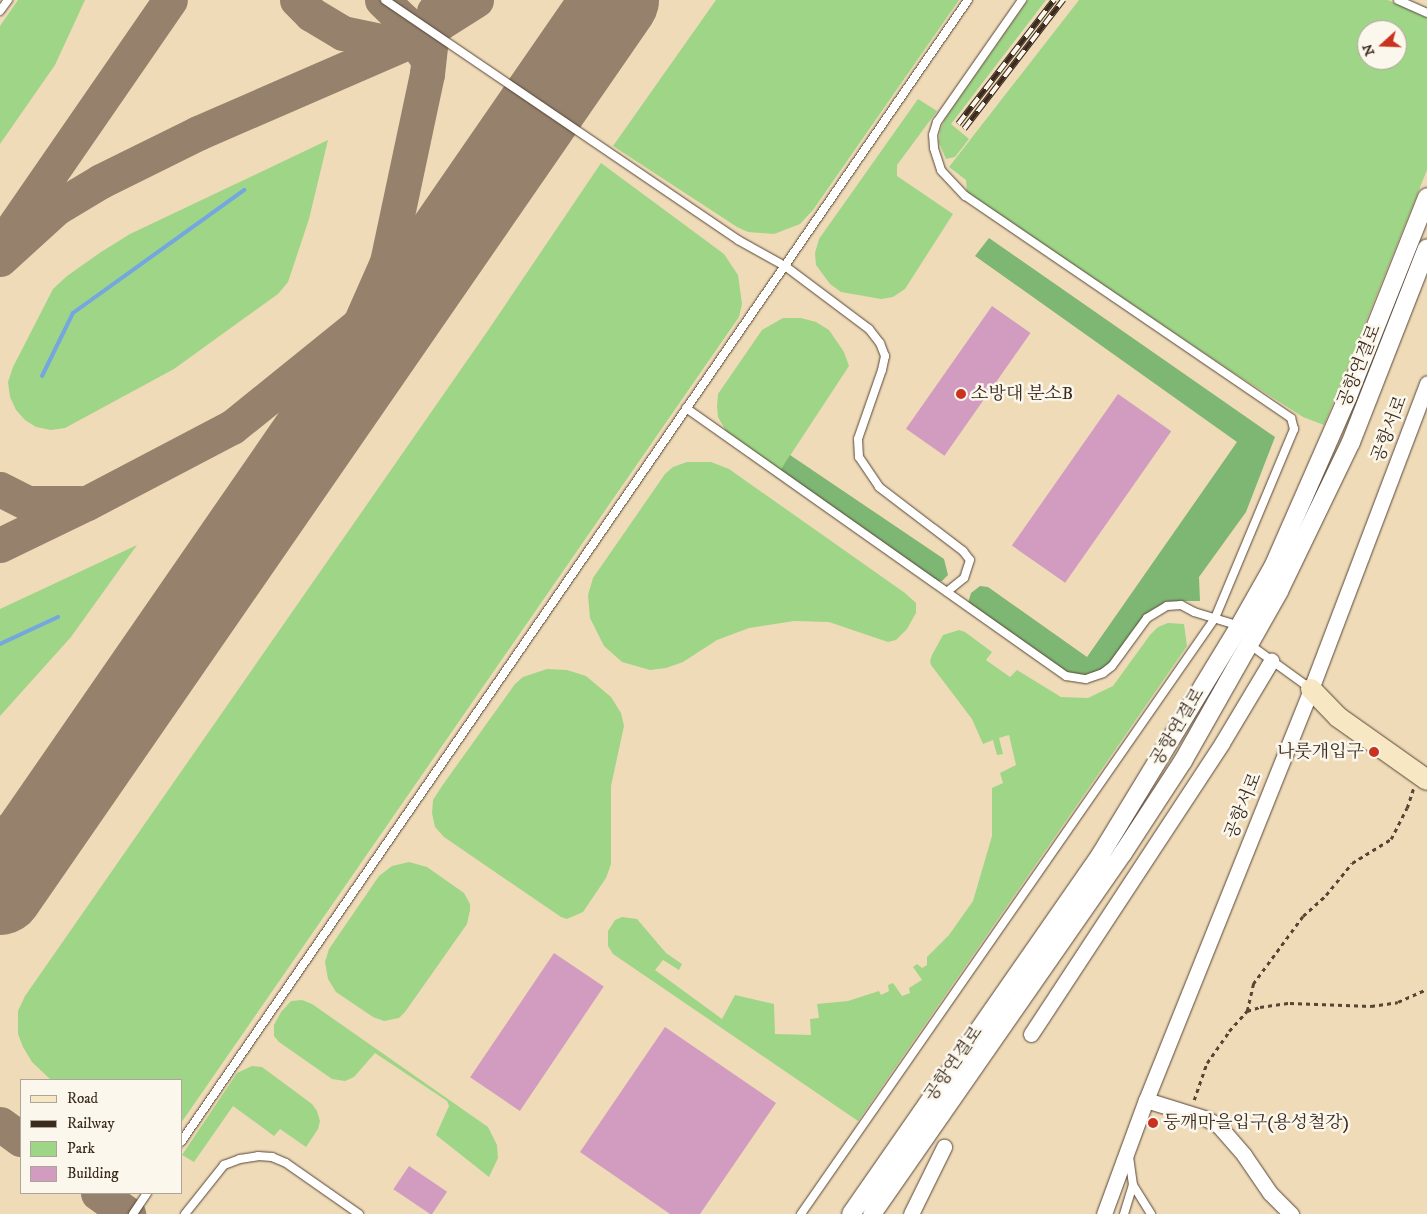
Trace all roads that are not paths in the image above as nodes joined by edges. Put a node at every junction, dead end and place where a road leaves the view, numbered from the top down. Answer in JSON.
{"nodes":[{"id":1,"x":8,"y":0,"type":"edge"},
{"id":2,"x":385,"y":0,"type":"edge"},
{"id":3,"x":968,"y":0,"type":"edge"},
{"id":4,"x":1022,"y":0,"type":"edge"},
{"id":5,"x":1398,"y":0,"type":"edge"},
{"id":6,"x":0,"y":11,"type":"edge"},
{"id":7,"x":1427,"y":13,"type":"edge"},
{"id":8,"x":1427,"y":197,"type":"edge"},
{"id":9,"x":1427,"y":248,"type":"edge"},
{"id":10,"x":784,"y":266,"type":"junction"},
{"id":11,"x":1427,"y":383,"type":"edge"},
{"id":12,"x":686,"y":408,"type":"junction"},
{"id":13,"x":1273,"y":567,"type":"junction"},
{"id":14,"x":947,"y":592,"type":"junction"},
{"id":15,"x":1215,"y":618,"type":"junction"},
{"id":16,"x":1230,"y":622,"type":"junction"},
{"id":17,"x":1249,"y":644,"type":"junction"},
{"id":18,"x":1271,"y":661,"type":"junction"},
{"id":19,"x":1211,"y":672,"type":"junction"},
{"id":20,"x":1311,"y":689,"type":"junction"},
{"id":21,"x":1422,"y":777,"type":"edge"},
{"id":22,"x":1031,"y":1034,"type":"dead end"},
{"id":23,"x":1146,"y":1100,"type":"junction"},
{"id":24,"x":182,"y":1141,"type":"edge"},
{"id":25,"x":944,"y":1147,"type":"dead end"},
{"id":26,"x":1128,"y":1149,"type":"junction"},
{"id":27,"x":1133,"y":1185,"type":"junction"},
{"id":28,"x":146,"y":1194,"type":"edge"},
{"id":29,"x":132,"y":1214,"type":"edge"},
{"id":30,"x":185,"y":1214,"type":"edge"},
{"id":31,"x":359,"y":1214,"type":"edge"},
{"id":32,"x":801,"y":1214,"type":"edge"},
{"id":33,"x":851,"y":1214,"type":"edge"},
{"id":34,"x":872,"y":1214,"type":"edge"},
{"id":35,"x":911,"y":1214,"type":"edge"},
{"id":36,"x":1104,"y":1214,"type":"edge"},
{"id":37,"x":1124,"y":1214,"type":"edge"},
{"id":38,"x":1151,"y":1214,"type":"edge"},
{"id":39,"x":1291,"y":1214,"type":"edge"}],
"edges":[{"from":1,"to":6,"type":"lane"},
{"from":2,"to":10,"type":"lane"},
{"from":3,"to":10,"type":"lane"},
{"from":4,"to":15,"type":"lane"},
{"from":5,"to":7,"type":"lane"},
{"from":8,"to":13,"type":"street","name":"공항연결로"},
{"from":9,"to":17,"type":"street","name":"공항연결로"},
{"from":10,"to":12,"type":"lane"},
{"from":10,"to":14,"type":"lane"},
{"from":11,"to":20,"type":"street","name":"공항서로"},
{"from":12,"to":14,"type":"lane"},
{"from":12,"to":24,"type":"lane"},
{"from":13,"to":16,"type":"lane"},
{"from":13,"to":19,"type":"street","name":"공항연결로"},
{"from":14,"to":15,"type":"lane"},
{"from":15,"to":16,"type":"lane"},
{"from":15,"to":32,"type":"lane"},
{"from":16,"to":19,"type":"lane"},
{"from":17,"to":18,"type":"lane"},
{"from":17,"to":34,"type":"street","name":"공항연결로"},
{"from":18,"to":20,"type":"lane"},
{"from":18,"to":22,"type":"street"},
{"from":19,"to":33,"type":"street","name":"공항연결로"},
{"from":20,"to":21,"type":"main road"},
{"from":20,"to":23,"type":"street","name":"공항서로"},
{"from":23,"to":26,"type":"street","name":"공항서로"},
{"from":23,"to":39,"type":"street"},
{"from":25,"to":35,"type":"street"},
{"from":26,"to":27,"type":"lane"},
{"from":26,"to":36,"type":"street","name":"공항서로"},
{"from":27,"to":37,"type":"lane"},
{"from":27,"to":38,"type":"lane"},
{"from":28,"to":29,"type":"lane"},
{"from":30,"to":31,"type":"lane"}]}
